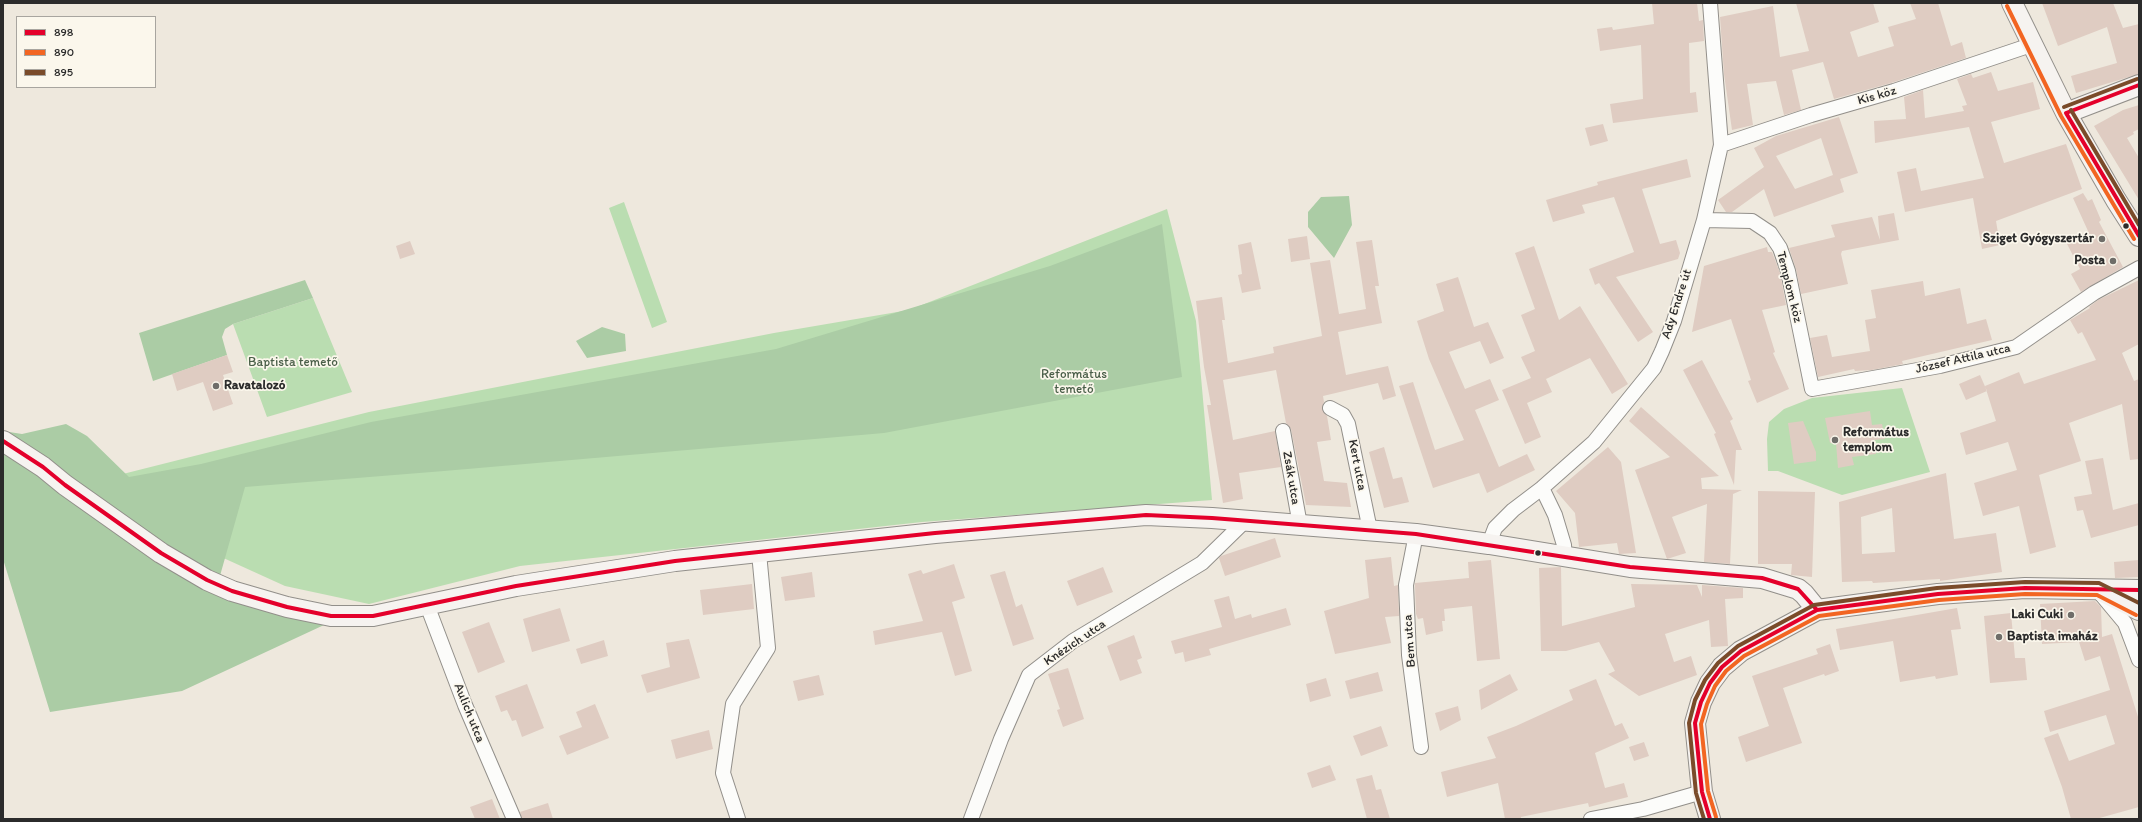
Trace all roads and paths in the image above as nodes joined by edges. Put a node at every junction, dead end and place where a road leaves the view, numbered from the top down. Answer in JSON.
{"nodes":[{"id":1,"x":1710,"y":3,"type":"edge"},
{"id":2,"x":2012,"y":3,"type":"edge"},
{"id":3,"x":2032,"y":45,"type":"junction"},
{"id":4,"x":2139,"y":85,"type":"edge"},
{"id":5,"x":2066,"y":113,"type":"junction"},
{"id":6,"x":1721,"y":145,"type":"junction"},
{"id":7,"x":1704,"y":220,"type":"junction"},
{"id":8,"x":2139,"y":236,"type":"edge"},
{"id":9,"x":2139,"y":268,"type":"edge"},
{"id":10,"x":1812,"y":388,"type":"joint"},
{"id":11,"x":1330,"y":408,"type":"dead end"},
{"id":12,"x":1283,"y":431,"type":"dead end"},
{"id":13,"x":3,"y":441,"type":"edge"},
{"id":14,"x":1542,"y":488,"type":"junction"},
{"id":15,"x":1246,"y":520,"type":"junction"},
{"id":16,"x":1300,"y":525,"type":"junction"},
{"id":17,"x":1370,"y":530,"type":"junction"},
{"id":18,"x":1416,"y":534,"type":"junction"},
{"id":19,"x":1489,"y":544,"type":"junction"},
{"id":20,"x":759,"y":553,"type":"junction"},
{"id":21,"x":1565,"y":558,"type":"junction"},
{"id":22,"x":2098,"y":589,"type":"junction"},
{"id":23,"x":2139,"y":590,"type":"edge"},
{"id":24,"x":428,"y":605,"type":"junction"},
{"id":25,"x":1817,"y":610,"type":"junction"},
{"id":26,"x":2139,"y":610,"type":"edge"},
{"id":27,"x":2139,"y":660,"type":"edge"},
{"id":28,"x":1421,"y":748,"type":"dead end"},
{"id":29,"x":1702,"y":792,"type":"junction"},
{"id":30,"x":514,"y":819,"type":"edge"},
{"id":31,"x":738,"y":819,"type":"edge"},
{"id":32,"x":971,"y":819,"type":"edge"},
{"id":33,"x":1591,"y":819,"type":"edge"},
{"id":34,"x":1710,"y":819,"type":"edge"}],
"edges":[{"from":1,"to":6,"type":"street","name":"Ady Endre út"},
{"from":2,"to":3,"type":"main road"},
{"from":3,"to":5,"type":"main road"},
{"from":3,"to":6,"type":"street","name":"Kis köz"},
{"from":4,"to":5,"type":"main road"},
{"from":5,"to":8,"type":"main road"},
{"from":6,"to":7,"type":"street","name":"Ady Endre út"},
{"from":7,"to":10,"type":"street","name":"Templom köz"},
{"from":7,"to":14,"type":"street","name":"Ady Endre út"},
{"from":9,"to":10,"type":"street","name":"József Attila utca"},
{"from":11,"to":17,"type":"street","name":"Kert utca"},
{"from":12,"to":16,"type":"street","name":"Zsák utca"},
{"from":13,"to":24,"type":"main road"},
{"from":14,"to":19,"type":"street","name":"Ady Endre út"},
{"from":14,"to":21,"type":"street"},
{"from":15,"to":16,"type":"main road"},
{"from":15,"to":20,"type":"main road"},
{"from":15,"to":32,"type":"street","name":"Knézich utca"},
{"from":16,"to":17,"type":"main road"},
{"from":17,"to":18,"type":"main road"},
{"from":18,"to":19,"type":"main road"},
{"from":18,"to":28,"type":"street","name":"Bem utca"},
{"from":19,"to":21,"type":"main road"},
{"from":20,"to":24,"type":"main road"},
{"from":20,"to":31,"type":"street"},
{"from":21,"to":25,"type":"main road"},
{"from":22,"to":23,"type":"main road"},
{"from":22,"to":25,"type":"main road"},
{"from":22,"to":26,"type":"main road"},
{"from":22,"to":27,"type":"street"},
{"from":24,"to":30,"type":"street","name":"Aulich utca"},
{"from":25,"to":29,"type":"main road"},
{"from":29,"to":33,"type":"street"},
{"from":29,"to":34,"type":"main road"}]}
